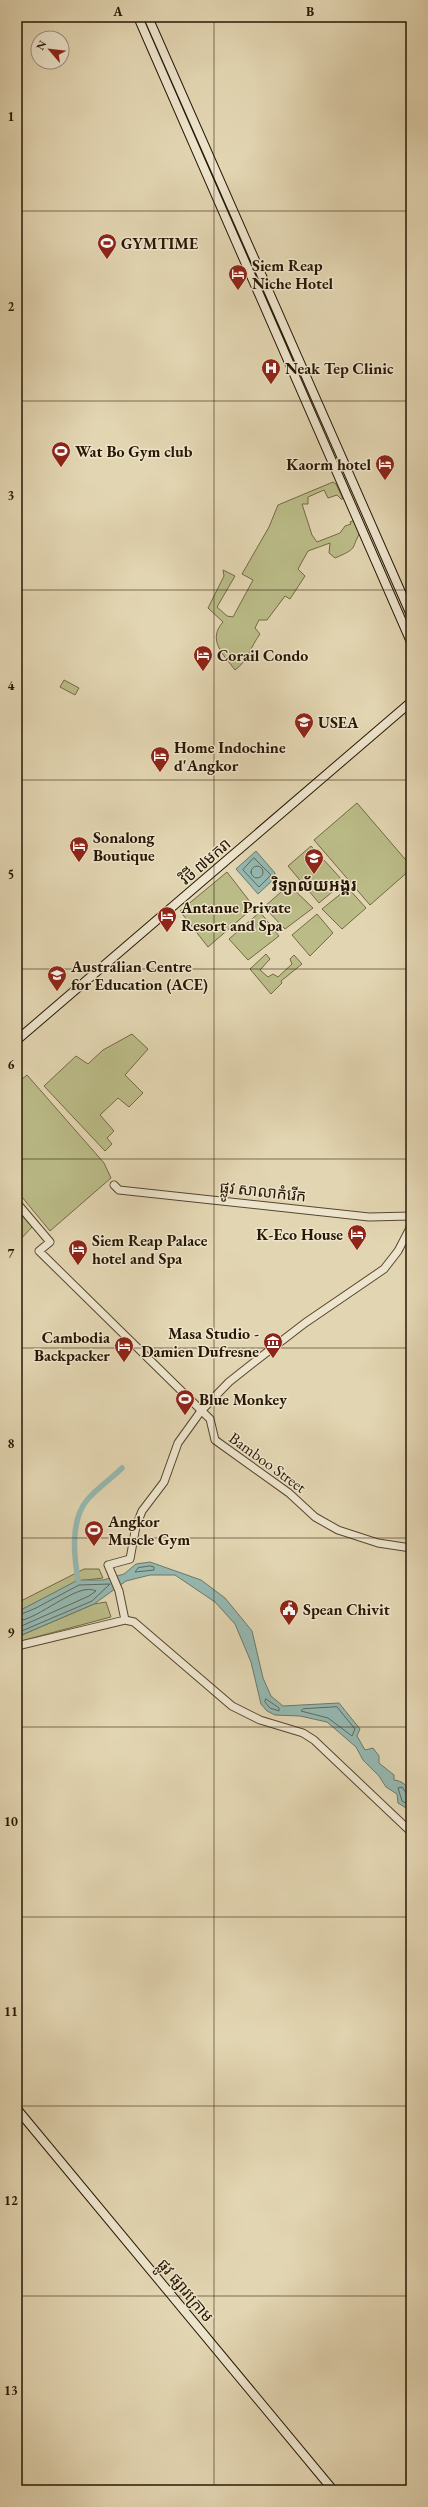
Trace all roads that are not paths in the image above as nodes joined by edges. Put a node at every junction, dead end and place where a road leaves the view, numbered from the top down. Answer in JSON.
{"nodes":[{"id":1,"x":138,"y":17,"type":"edge"},
{"id":2,"x":148,"y":17,"type":"edge"},
{"id":3,"x":411,"y":615,"type":"edge"},
{"id":4,"x":411,"y":642,"type":"edge"},
{"id":5,"x":411,"y":702,"type":"edge"},
{"id":6,"x":17,"y":1040,"type":"edge"},
{"id":7,"x":114,"y":1185,"type":"dead end"},
{"id":8,"x":17,"y":1203,"type":"edge"},
{"id":9,"x":411,"y":1216,"type":"edge"},
{"id":10,"x":411,"y":1226,"type":"edge"},
{"id":11,"x":202,"y":1411,"type":"junction"},
{"id":12,"x":411,"y":1548,"type":"edge"},
{"id":13,"x":125,"y":1620,"type":"junction"},
{"id":14,"x":17,"y":1646,"type":"edge"},
{"id":15,"x":411,"y":1832,"type":"edge"},
{"id":16,"x":17,"y":2109,"type":"edge"},
{"id":17,"x":333,"y":2490,"type":"edge"}],
"edges":[{"from":1,"to":4,"type":"main road"},
{"from":2,"to":3,"type":"main road"},
{"from":5,"to":6,"type":"main road","name":"វិថី ៧មករា"},
{"from":7,"to":9,"type":"street","name":"ផ្លូវ សាលាកំរើក"},
{"from":8,"to":11,"type":"street","name":"Bamboo Street"},
{"from":10,"to":11,"type":"street"},
{"from":11,"to":12,"type":"street","name":"Bamboo Street"},
{"from":11,"to":13,"type":"street"},
{"from":13,"to":14,"type":"street"},
{"from":13,"to":15,"type":"street"},
{"from":16,"to":17,"type":"main road","name":"ផ្លូវ ផ្សារក្រោម"}]}
